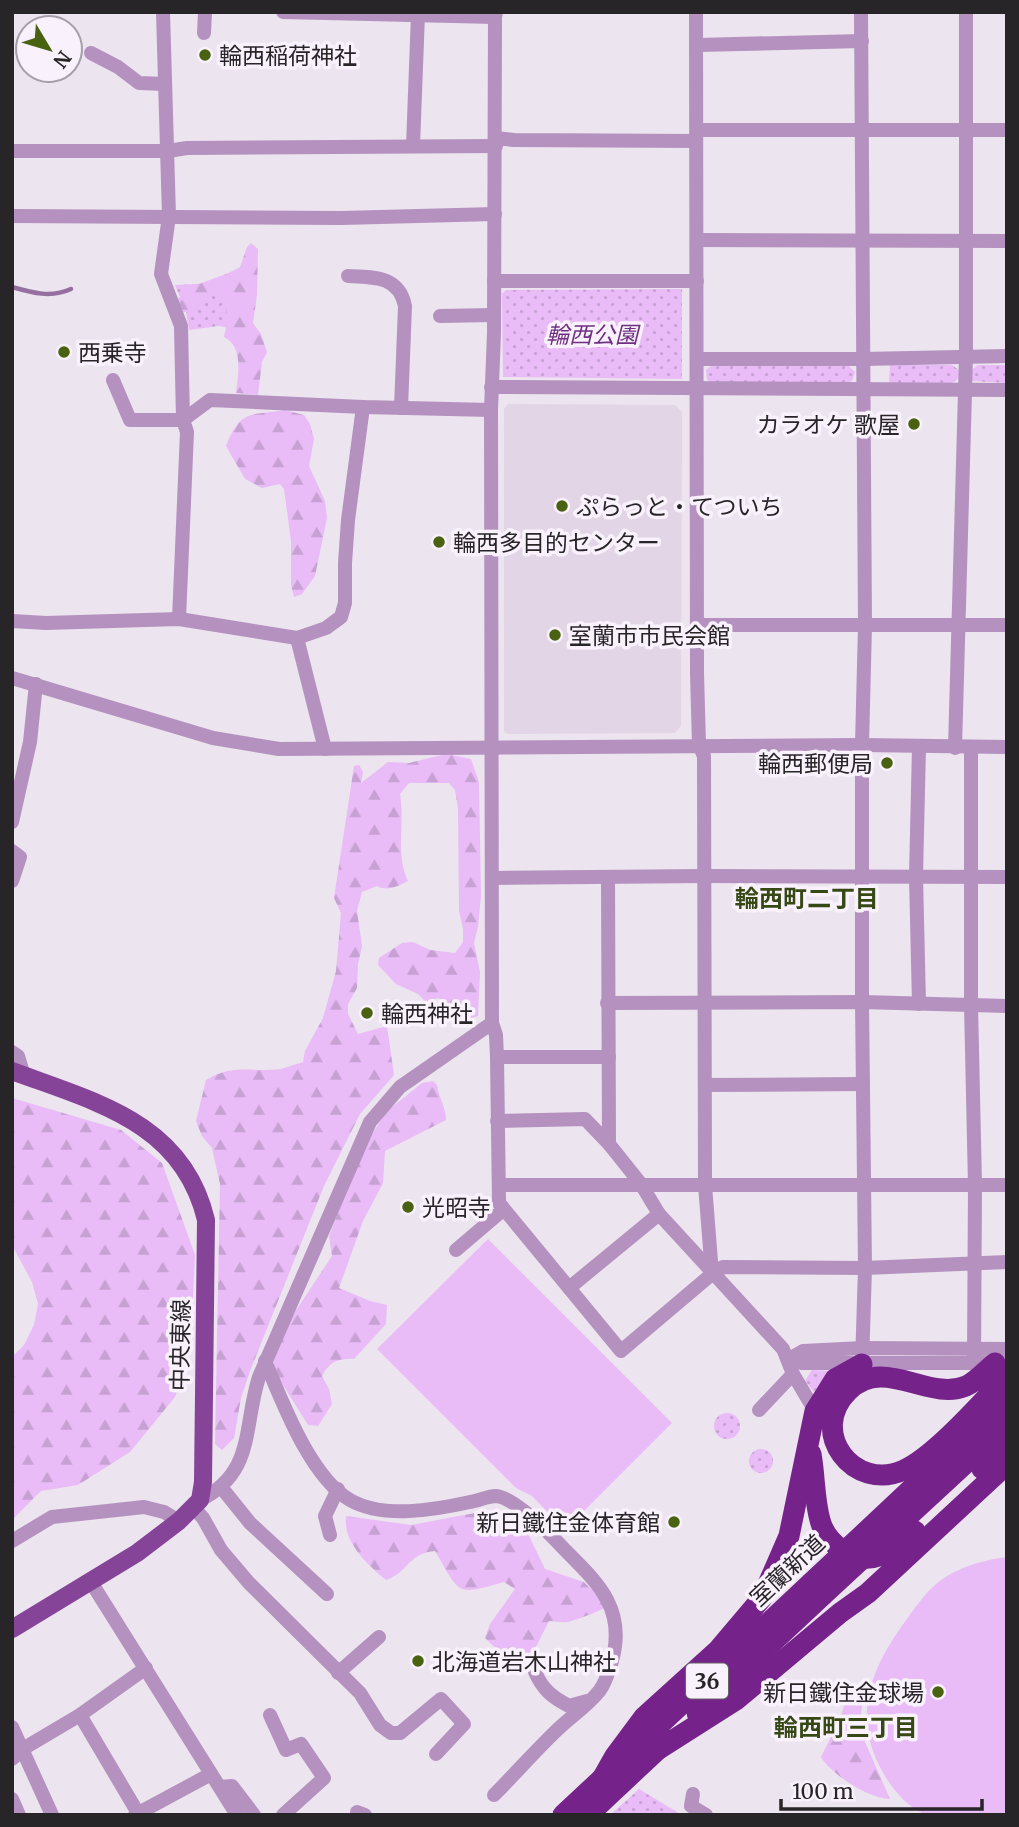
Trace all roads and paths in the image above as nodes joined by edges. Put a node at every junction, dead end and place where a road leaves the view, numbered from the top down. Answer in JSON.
{"nodes":[{"id":1,"x":163,"y":12,"type":"edge"},
{"id":2,"x":205,"y":12,"type":"edge"},
{"id":3,"x":283,"y":12,"type":"edge"},
{"id":4,"x":696,"y":12,"type":"edge"},
{"id":5,"x":861,"y":12,"type":"edge"},
{"id":6,"x":966,"y":12,"type":"edge"},
{"id":7,"x":418,"y":14,"type":"edge"},
{"id":8,"x":495,"y":15,"type":"edge"},
{"id":9,"x":204,"y":33,"type":"dead end"},
{"id":10,"x":862,"y":41,"type":"junction"},
{"id":11,"x":697,"y":45,"type":"junction"},
{"id":12,"x":91,"y":53,"type":"dead end"},
{"id":13,"x":164,"y":84,"type":"junction"},
{"id":14,"x":965,"y":129,"type":"junction"},
{"id":15,"x":1007,"y":130,"type":"edge"},
{"id":16,"x":861,"y":131,"type":"junction"},
{"id":17,"x":696,"y":135,"type":"junction"},
{"id":18,"x":495,"y":142,"type":"junction"},
{"id":19,"x":413,"y":146,"type":"junction"},
{"id":20,"x":12,"y":151,"type":"edge"},
{"id":21,"x":168,"y":151,"type":"junction"},
{"id":22,"x":495,"y":214,"type":"junction"},
{"id":23,"x":12,"y":216,"type":"edge"},
{"id":24,"x":169,"y":216,"type":"junction"},
{"id":25,"x":863,"y":239,"type":"junction"},
{"id":26,"x":697,"y":240,"type":"junction"},
{"id":27,"x":966,"y":241,"type":"junction"},
{"id":28,"x":1007,"y":241,"type":"edge"},
{"id":29,"x":348,"y":276,"type":"dead end"},
{"id":30,"x":494,"y":281,"type":"junction"},
{"id":31,"x":697,"y":281,"type":"junction"},
{"id":32,"x":494,"y":315,"type":"junction"},
{"id":33,"x":440,"y":316,"type":"dead end"},
{"id":34,"x":967,"y":356,"type":"junction"},
{"id":35,"x":1007,"y":356,"type":"edge"},
{"id":36,"x":697,"y":359,"type":"junction"},
{"id":37,"x":863,"y":359,"type":"junction"},
{"id":38,"x":113,"y":380,"type":"dead end"},
{"id":39,"x":491,"y":387,"type":"junction"},
{"id":40,"x":864,"y":388,"type":"junction"},
{"id":41,"x":698,"y":389,"type":"junction"},
{"id":42,"x":964,"y":390,"type":"junction"},
{"id":43,"x":1007,"y":390,"type":"edge"},
{"id":44,"x":363,"y":407,"type":"junction"},
{"id":45,"x":401,"y":408,"type":"junction"},
{"id":46,"x":491,"y":410,"type":"junction"},
{"id":47,"x":183,"y":420,"type":"junction"},
{"id":48,"x":180,"y":619,"type":"junction"},
{"id":49,"x":12,"y":621,"type":"edge"},
{"id":50,"x":697,"y":625,"type":"junction"},
{"id":51,"x":865,"y":625,"type":"junction"},
{"id":52,"x":958,"y":625,"type":"junction"},
{"id":53,"x":1007,"y":625,"type":"edge"},
{"id":54,"x":297,"y":638,"type":"junction"},
{"id":55,"x":12,"y":678,"type":"edge"},
{"id":56,"x":36,"y":684,"type":"junction"},
{"id":57,"x":862,"y":744,"type":"junction"},
{"id":58,"x":699,"y":745,"type":"junction"},
{"id":59,"x":492,"y":746,"type":"junction"},
{"id":60,"x":919,"y":747,"type":"junction"},
{"id":61,"x":1007,"y":747,"type":"edge"},
{"id":62,"x":955,"y":748,"type":"junction"},
{"id":63,"x":971,"y":748,"type":"junction"},
{"id":64,"x":325,"y":749,"type":"junction"},
{"id":65,"x":12,"y":822,"type":"edge"},
{"id":66,"x":12,"y":851,"type":"edge"},
{"id":67,"x":704,"y":876,"type":"junction"},
{"id":68,"x":916,"y":876,"type":"junction"},
{"id":69,"x":608,"y":877,"type":"junction"},
{"id":70,"x":862,"y":877,"type":"junction"},
{"id":71,"x":971,"y":877,"type":"junction"},
{"id":72,"x":1007,"y":877,"type":"edge"},
{"id":73,"x":492,"y":878,"type":"junction"},
{"id":74,"x":12,"y":881,"type":"edge"},
{"id":75,"x":862,"y":1002,"type":"junction"},
{"id":76,"x":607,"y":1003,"type":"junction"},
{"id":77,"x":705,"y":1004,"type":"junction"},
{"id":78,"x":919,"y":1004,"type":"junction"},
{"id":79,"x":971,"y":1005,"type":"junction"},
{"id":80,"x":1007,"y":1006,"type":"edge"},
{"id":81,"x":492,"y":1023,"type":"junction"},
{"id":82,"x":12,"y":1052,"type":"edge"},
{"id":83,"x":497,"y":1056,"type":"junction"},
{"id":84,"x":609,"y":1057,"type":"junction"},
{"id":85,"x":18,"y":1074,"type":"edge"},
{"id":86,"x":863,"y":1084,"type":"junction"},
{"id":87,"x":705,"y":1086,"type":"junction"},
{"id":88,"x":497,"y":1121,"type":"junction"},
{"id":89,"x":609,"y":1144,"type":"junction"},
{"id":90,"x":641,"y":1184,"type":"junction"},
{"id":91,"x":499,"y":1185,"type":"junction"},
{"id":92,"x":705,"y":1185,"type":"junction"},
{"id":93,"x":864,"y":1185,"type":"junction"},
{"id":94,"x":975,"y":1185,"type":"junction"},
{"id":95,"x":1007,"y":1185,"type":"edge"},
{"id":96,"x":503,"y":1210,"type":"junction"},
{"id":97,"x":659,"y":1214,"type":"junction"},
{"id":98,"x":456,"y":1250,"type":"dead end"},
{"id":99,"x":974,"y":1262,"type":"junction"},
{"id":100,"x":1007,"y":1262,"type":"edge"},
{"id":101,"x":865,"y":1268,"type":"junction"},
{"id":102,"x":712,"y":1274,"type":"junction"},
{"id":103,"x":569,"y":1288,"type":"junction"},
{"id":104,"x":862,"y":1356,"type":"junction"},
{"id":105,"x":789,"y":1359,"type":"junction"},
{"id":106,"x":994,"y":1360,"type":"edge"},
{"id":107,"x":265,"y":1361,"type":"junction"},
{"id":108,"x":793,"y":1374,"type":"junction"},
{"id":109,"x":1007,"y":1399,"type":"edge"},
{"id":110,"x":759,"y":1410,"type":"dead end"},
{"id":111,"x":815,"y":1411,"type":"junction"},
{"id":112,"x":1007,"y":1424,"type":"edge"},
{"id":113,"x":810,"y":1445,"type":"junction"},
{"id":114,"x":1007,"y":1446,"type":"edge"},
{"id":115,"x":1002,"y":1470,"type":"edge"},
{"id":116,"x":221,"y":1487,"type":"junction"},
{"id":117,"x":338,"y":1489,"type":"junction"},
{"id":118,"x":197,"y":1504,"type":"junction"},
{"id":119,"x":179,"y":1521,"type":"junction"},
{"id":120,"x":330,"y":1535,"type":"dead end"},
{"id":121,"x":12,"y":1541,"type":"edge"},
{"id":122,"x":91,"y":1582,"type":"junction"},
{"id":123,"x":817,"y":1589,"type":"junction"},
{"id":124,"x":327,"y":1594,"type":"dead end"},
{"id":125,"x":12,"y":1629,"type":"edge"},
{"id":126,"x":379,"y":1637,"type":"dead end"},
{"id":127,"x":146,"y":1668,"type":"junction"},
{"id":128,"x":535,"y":1672,"type":"dead end"},
{"id":129,"x":338,"y":1673,"type":"junction"},
{"id":130,"x":588,"y":1701,"type":"junction"},
{"id":131,"x":270,"y":1715,"type":"dead end"},
{"id":132,"x":80,"y":1716,"type":"junction"},
{"id":133,"x":12,"y":1727,"type":"edge"},
{"id":134,"x":659,"y":1749,"type":"junction"},
{"id":135,"x":18,"y":1754,"type":"edge"},
{"id":136,"x":436,"y":1754,"type":"dead end"},
{"id":137,"x":211,"y":1774,"type":"junction"},
{"id":138,"x":601,"y":1779,"type":"junction"},
{"id":139,"x":221,"y":1787,"type":"junction"},
{"id":140,"x":694,"y":1794,"type":"dead end"},
{"id":141,"x":494,"y":1795,"type":"dead end"},
{"id":142,"x":12,"y":1799,"type":"edge"},
{"id":143,"x":136,"y":1814,"type":"edge"},
{"id":144,"x":19,"y":1815,"type":"edge"},
{"id":145,"x":52,"y":1815,"type":"edge"},
{"id":146,"x":237,"y":1815,"type":"edge"},
{"id":147,"x":254,"y":1815,"type":"edge"},
{"id":148,"x":283,"y":1815,"type":"edge"},
{"id":149,"x":563,"y":1815,"type":"edge"},
{"id":150,"x":588,"y":1815,"type":"edge"},
{"id":151,"x":706,"y":1815,"type":"edge"}],
"edges":[{"from":1,"to":13,"type":"street"},
{"from":2,"to":9,"type":"street"},
{"from":3,"to":7,"type":"street"},
{"from":4,"to":11,"type":"street"},
{"from":5,"to":10,"type":"street"},
{"from":6,"to":14,"type":"street"},
{"from":7,"to":8,"type":"street"},
{"from":7,"to":19,"type":"street"},
{"from":8,"to":18,"type":"street"},
{"from":10,"to":11,"type":"street"},
{"from":10,"to":16,"type":"street"},
{"from":11,"to":17,"type":"street"},
{"from":12,"to":13,"type":"street"},
{"from":13,"to":21,"type":"street"},
{"from":14,"to":15,"type":"street"},
{"from":14,"to":16,"type":"street"},
{"from":14,"to":27,"type":"street"},
{"from":16,"to":17,"type":"street"},
{"from":16,"to":25,"type":"street"},
{"from":17,"to":18,"type":"street"},
{"from":17,"to":26,"type":"street"},
{"from":18,"to":19,"type":"street"},
{"from":18,"to":22,"type":"street"},
{"from":19,"to":21,"type":"street"},
{"from":20,"to":21,"type":"street"},
{"from":21,"to":24,"type":"street"},
{"from":22,"to":24,"type":"street"},
{"from":22,"to":30,"type":"street"},
{"from":23,"to":24,"type":"street"},
{"from":24,"to":47,"type":"street"},
{"from":25,"to":26,"type":"street"},
{"from":25,"to":27,"type":"street"},
{"from":25,"to":37,"type":"street"},
{"from":26,"to":31,"type":"street"},
{"from":27,"to":28,"type":"street"},
{"from":27,"to":34,"type":"street"},
{"from":29,"to":45,"type":"street"},
{"from":30,"to":31,"type":"street"},
{"from":30,"to":32,"type":"street"},
{"from":31,"to":36,"type":"street"},
{"from":32,"to":33,"type":"street"},
{"from":32,"to":39,"type":"street"},
{"from":34,"to":35,"type":"street"},
{"from":34,"to":37,"type":"street"},
{"from":34,"to":42,"type":"street"},
{"from":36,"to":37,"type":"street"},
{"from":36,"to":41,"type":"street"},
{"from":37,"to":40,"type":"street"},
{"from":38,"to":47,"type":"street"},
{"from":39,"to":41,"type":"street"},
{"from":39,"to":46,"type":"street"},
{"from":40,"to":41,"type":"street"},
{"from":40,"to":42,"type":"street"},
{"from":40,"to":51,"type":"street"},
{"from":41,"to":50,"type":"street"},
{"from":42,"to":43,"type":"street"},
{"from":42,"to":52,"type":"street"},
{"from":44,"to":45,"type":"street"},
{"from":44,"to":47,"type":"street"},
{"from":44,"to":54,"type":"street"},
{"from":45,"to":46,"type":"street"},
{"from":46,"to":59,"type":"street"},
{"from":47,"to":48,"type":"street"},
{"from":48,"to":49,"type":"street"},
{"from":48,"to":54,"type":"street"},
{"from":50,"to":51,"type":"street"},
{"from":50,"to":58,"type":"street"},
{"from":51,"to":52,"type":"street"},
{"from":51,"to":57,"type":"street"},
{"from":52,"to":53,"type":"street"},
{"from":52,"to":62,"type":"street"},
{"from":54,"to":64,"type":"street"},
{"from":55,"to":56,"type":"street"},
{"from":56,"to":64,"type":"street"},
{"from":56,"to":65,"type":"street"},
{"from":57,"to":58,"type":"street"},
{"from":57,"to":60,"type":"street"},
{"from":57,"to":70,"type":"street"},
{"from":58,"to":59,"type":"street"},
{"from":58,"to":67,"type":"street"},
{"from":59,"to":64,"type":"street"},
{"from":59,"to":73,"type":"street"},
{"from":60,"to":62,"type":"street"},
{"from":60,"to":68,"type":"street"},
{"from":61,"to":63,"type":"street"},
{"from":62,"to":63,"type":"street"},
{"from":63,"to":71,"type":"street"},
{"from":66,"to":74,"type":"street"},
{"from":67,"to":69,"type":"street"},
{"from":67,"to":70,"type":"street"},
{"from":67,"to":77,"type":"street"},
{"from":68,"to":70,"type":"street"},
{"from":68,"to":71,"type":"street"},
{"from":68,"to":78,"type":"street"},
{"from":69,"to":73,"type":"street"},
{"from":69,"to":76,"type":"street"},
{"from":70,"to":75,"type":"street"},
{"from":71,"to":72,"type":"street"},
{"from":71,"to":79,"type":"street"},
{"from":73,"to":81,"type":"street"},
{"from":75,"to":77,"type":"street"},
{"from":75,"to":78,"type":"street"},
{"from":75,"to":86,"type":"street"},
{"from":76,"to":77,"type":"street"},
{"from":76,"to":84,"type":"street"},
{"from":77,"to":87,"type":"street"},
{"from":78,"to":79,"type":"street"},
{"from":79,"to":80,"type":"street"},
{"from":79,"to":94,"type":"street"},
{"from":81,"to":83,"type":"street"},
{"from":81,"to":107,"type":"street"},
{"from":82,"to":85,"type":"street"},
{"from":83,"to":84,"type":"street"},
{"from":83,"to":88,"type":"street"},
{"from":84,"to":89,"type":"street"},
{"from":85,"to":118,"type":"main road","name":"中央東線"},
{"from":86,"to":87,"type":"street"},
{"from":86,"to":93,"type":"street"},
{"from":87,"to":92,"type":"street"},
{"from":88,"to":89,"type":"street"},
{"from":88,"to":91,"type":"street"},
{"from":89,"to":90,"type":"street"},
{"from":90,"to":91,"type":"street"},
{"from":90,"to":92,"type":"street"},
{"from":90,"to":97,"type":"street"},
{"from":91,"to":96,"type":"street"},
{"from":92,"to":93,"type":"street"},
{"from":92,"to":102,"type":"street"},
{"from":93,"to":94,"type":"street"},
{"from":93,"to":101,"type":"street"},
{"from":94,"to":95,"type":"street"},
{"from":94,"to":99,"type":"street"},
{"from":96,"to":98,"type":"street"},
{"from":96,"to":103,"type":"street"},
{"from":97,"to":102,"type":"street"},
{"from":97,"to":103,"type":"street"},
{"from":99,"to":100,"type":"street"},
{"from":99,"to":101,"type":"street"},
{"from":99,"to":106,"type":"street"},
{"from":101,"to":102,"type":"street"},
{"from":101,"to":104,"type":"street"},
{"from":102,"to":103,"type":"street"},
{"from":102,"to":105,"type":"street"},
{"from":104,"to":105,"type":"street"},
{"from":104,"to":106,"type":"street"},
{"from":104,"to":111,"type":"highway"},
{"from":105,"to":108,"type":"street"},
{"from":106,"to":106,"type":"highway"},
{"from":107,"to":116,"type":"street"},
{"from":107,"to":117,"type":"street"},
{"from":108,"to":110,"type":"street"},
{"from":108,"to":111,"type":"street"},
{"from":109,"to":123,"type":"highway","name":"室蘭新道","number":"36","bridge":true},
{"from":111,"to":113,"type":"highway"},
{"from":112,"to":123,"type":"highway","name":"室蘭新道","number":"36","bridge":true},
{"from":113,"to":114,"type":"highway"},
{"from":113,"to":138,"type":"highway"},
{"from":115,"to":134,"type":"highway"},
{"from":116,"to":118,"type":"street"},
{"from":116,"to":124,"type":"street"},
{"from":117,"to":120,"type":"street"},
{"from":117,"to":130,"type":"street"},
{"from":118,"to":119,"type":"main road"},
{"from":118,"to":129,"type":"street"},
{"from":119,"to":121,"type":"street"},
{"from":119,"to":122,"type":"main road"},
{"from":122,"to":125,"type":"main road"},
{"from":122,"to":127,"type":"street"},
{"from":123,"to":134,"type":"highway","name":"室蘭新道","number":"36"},
{"from":123,"to":138,"type":"highway","name":"室蘭新道","number":"36"},
{"from":126,"to":129,"type":"street"},
{"from":127,"to":132,"type":"street"},
{"from":127,"to":137,"type":"street"},
{"from":128,"to":130,"type":"street"},
{"from":129,"to":136,"type":"street"},
{"from":130,"to":141,"type":"street"},
{"from":131,"to":148,"type":"street"},
{"from":132,"to":135,"type":"street"},
{"from":132,"to":143,"type":"street"},
{"from":133,"to":135,"type":"street"},
{"from":134,"to":150,"type":"highway","number":"36"},
{"from":135,"to":145,"type":"street"},
{"from":137,"to":139,"type":"street"},
{"from":137,"to":143,"type":"street"},
{"from":138,"to":149,"type":"highway","number":"36"},
{"from":139,"to":146,"type":"street"},
{"from":139,"to":147,"type":"street"},
{"from":140,"to":151,"type":"street"},
{"from":142,"to":144,"type":"street"}]}
